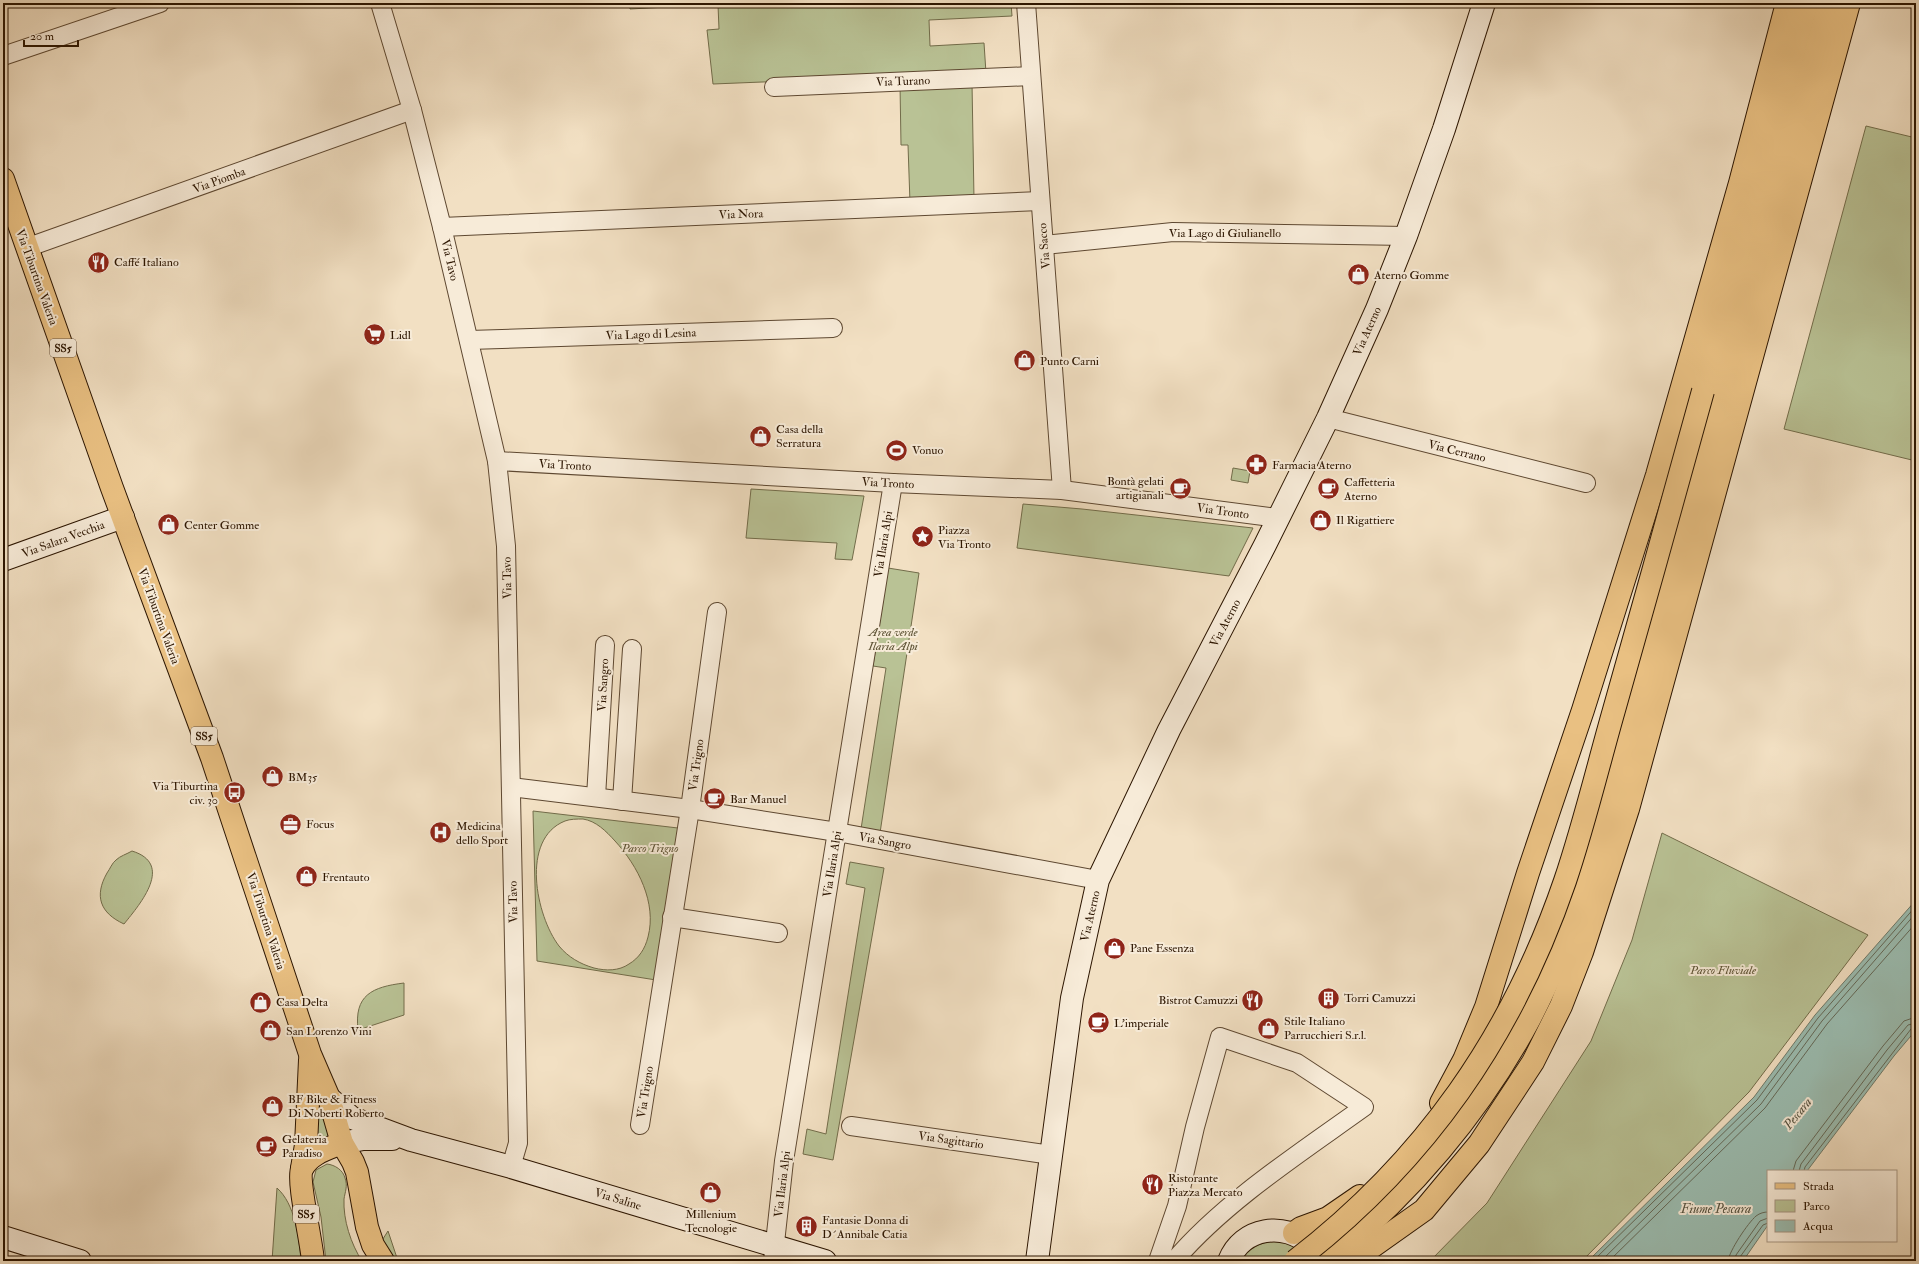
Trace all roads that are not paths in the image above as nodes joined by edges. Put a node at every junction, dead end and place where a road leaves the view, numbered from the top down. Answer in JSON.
{"nodes":[{"id":1,"x":160,"y":3,"type":"edge"},
{"id":2,"x":380,"y":3,"type":"edge"},
{"id":3,"x":1026,"y":3,"type":"edge"},
{"id":4,"x":1484,"y":3,"type":"edge"},
{"id":5,"x":1787,"y":3,"type":"edge"},
{"id":6,"x":1807,"y":3,"type":"edge"},
{"id":7,"x":1829,"y":3,"type":"edge"},
{"id":8,"x":1849,"y":3,"type":"edge"},
{"id":9,"x":3,"y":56,"type":"edge"},
{"id":10,"x":1031,"y":76,"type":"junction"},
{"id":11,"x":774,"y":86,"type":"dead end"},
{"id":12,"x":412,"y":110,"type":"junction"},
{"id":13,"x":3,"y":179,"type":"edge"},
{"id":14,"x":1040,"y":201,"type":"junction"},
{"id":15,"x":442,"y":227,"type":"junction"},
{"id":16,"x":1406,"y":236,"type":"junction"},
{"id":17,"x":1044,"y":245,"type":"junction"},
{"id":18,"x":26,"y":248,"type":"junction"},
{"id":19,"x":833,"y":328,"type":"dead end"},
{"id":20,"x":469,"y":340,"type":"junction"},
{"id":21,"x":1713,"y":393,"type":"junction"},
{"id":22,"x":1328,"y":418,"type":"junction"},
{"id":23,"x":497,"y":461,"type":"junction"},
{"id":24,"x":893,"y":483,"type":"junction"},
{"id":25,"x":1586,"y":483,"type":"dead end"},
{"id":26,"x":1062,"y":490,"type":"junction"},
{"id":27,"x":123,"y":518,"type":"junction"},
{"id":28,"x":1278,"y":518,"type":"junction"},
{"id":29,"x":3,"y":560,"type":"edge"},
{"id":30,"x":717,"y":612,"type":"dead end"},
{"id":31,"x":605,"y":645,"type":"dead end"},
{"id":32,"x":632,"y":649,"type":"dead end"},
{"id":33,"x":511,"y":787,"type":"junction"},
{"id":34,"x":596,"y":797,"type":"junction"},
{"id":35,"x":622,"y":801,"type":"junction"},
{"id":36,"x":690,"y":809,"type":"junction"},
{"id":37,"x":837,"y":832,"type":"junction"},
{"id":38,"x":1098,"y":880,"type":"junction"},
{"id":39,"x":672,"y":916,"type":"junction"},
{"id":40,"x":778,"y":932,"type":"dead end"},
{"id":41,"x":310,"y":1054,"type":"junction"},
{"id":42,"x":329,"y":1098,"type":"junction"},
{"id":43,"x":640,"y":1125,"type":"dead end"},
{"id":44,"x":851,"y":1126,"type":"dead end"},
{"id":45,"x":411,"y":1140,"type":"junction"},
{"id":46,"x":342,"y":1143,"type":"junction"},
{"id":47,"x":1051,"y":1155,"type":"junction"},
{"id":48,"x":511,"y":1167,"type":"junction"},
{"id":49,"x":302,"y":1168,"type":"junction"},
{"id":50,"x":1294,"y":1234,"type":"junction"},
{"id":51,"x":1390,"y":1234,"type":"junction"},
{"id":52,"x":3,"y":1237,"type":"edge"},
{"id":53,"x":774,"y":1254,"type":"edge"},
{"id":54,"x":80,"y":1261,"type":"edge"},
{"id":55,"x":313,"y":1261,"type":"edge"},
{"id":56,"x":383,"y":1261,"type":"edge"},
{"id":57,"x":825,"y":1261,"type":"edge"},
{"id":58,"x":1037,"y":1261,"type":"edge"},
{"id":59,"x":1158,"y":1261,"type":"edge"},
{"id":60,"x":1174,"y":1261,"type":"edge"},
{"id":61,"x":1229,"y":1261,"type":"edge"},
{"id":62,"x":1294,"y":1261,"type":"edge"},
{"id":63,"x":1320,"y":1261,"type":"edge"},
{"id":64,"x":1327,"y":1261,"type":"edge"},
{"id":65,"x":1352,"y":1261,"type":"edge"},
{"id":66,"x":1362,"y":1261,"type":"edge"}],
"edges":[{"from":1,"to":9,"type":"street"},
{"from":2,"to":12,"type":"street","name":"Via Tavo"},
{"from":3,"to":10,"type":"street","name":"Via Sacco"},
{"from":4,"to":16,"type":"street","name":"Via Aterno"},
{"from":5,"to":50,"type":"main road"},
{"from":6,"to":21,"type":"main road"},
{"from":7,"to":21,"type":"main road"},
{"from":8,"to":51,"type":"main road"},
{"from":10,"to":11,"type":"street","name":"Via Turano"},
{"from":10,"to":14,"type":"street","name":"Via Sacco"},
{"from":12,"to":15,"type":"street","name":"Via Tavo"},
{"from":12,"to":18,"type":"street","name":"Via Piomba"},
{"from":13,"to":18,"type":"main road","name":"Via Tiburtina Valeria","number":"SS5"},
{"from":14,"to":15,"type":"street","name":"Via Nora"},
{"from":14,"to":17,"type":"street","name":"Via Sacco"},
{"from":15,"to":20,"type":"street","name":"Via Tavo"},
{"from":16,"to":17,"type":"street","name":"Via Lago di Giulianello"},
{"from":16,"to":22,"type":"street","name":"Via Aterno"},
{"from":17,"to":26,"type":"street","name":"Via Sacco"},
{"from":18,"to":27,"type":"main road","name":"Via Tiburtina Valeria","number":"SS5"},
{"from":19,"to":20,"type":"street","name":"Via Lago di Lesina"},
{"from":20,"to":23,"type":"street","name":"Via Tavo"},
{"from":21,"to":62,"type":"main road","bridge":true},
{"from":21,"to":64,"type":"main road"},
{"from":22,"to":25,"type":"street","name":"Via Cerrano"},
{"from":22,"to":28,"type":"street","name":"Via Aterno"},
{"from":23,"to":24,"type":"street","name":"Via Tronto"},
{"from":23,"to":33,"type":"street","name":"Via Tavo"},
{"from":24,"to":26,"type":"street","name":"Via Tronto"},
{"from":24,"to":37,"type":"street","name":"Via Ilaria Alpi"},
{"from":26,"to":28,"type":"street","name":"Via Tronto"},
{"from":27,"to":29,"type":"street","name":"Via Salara Vecchia"},
{"from":27,"to":41,"type":"main road","name":"Via Tiburtina Valeria","number":"SS5"},
{"from":28,"to":38,"type":"street","name":"Via Aterno"},
{"from":30,"to":36,"type":"street","name":"Via Trigno"},
{"from":31,"to":34,"type":"street","name":"Via Sangro"},
{"from":32,"to":35,"type":"street"},
{"from":33,"to":34,"type":"street","name":"Via Sangro"},
{"from":33,"to":48,"type":"street","name":"Via Tavo"},
{"from":34,"to":35,"type":"street","name":"Via Sangro"},
{"from":35,"to":36,"type":"street","name":"Via Sangro"},
{"from":36,"to":37,"type":"street","name":"Via Sangro"},
{"from":36,"to":39,"type":"street","name":"Via Trigno"},
{"from":37,"to":38,"type":"street","name":"Via Sangro"},
{"from":37,"to":53,"type":"street","name":"Via Ilaria Alpi"},
{"from":38,"to":47,"type":"street","name":"Via Aterno"},
{"from":39,"to":40,"type":"street"},
{"from":39,"to":43,"type":"street","name":"Via Trigno"},
{"from":41,"to":42,"type":"main road","name":"Via Tiburtina Valeria","number":"SS5"},
{"from":41,"to":49,"type":"main road","name":"Via Tiburtina Valeria","number":"SS5"},
{"from":42,"to":45,"type":"street","name":"Via Saline"},
{"from":42,"to":46,"type":"main road","name":"Via Tiburtina Valeria","number":"SS5"},
{"from":44,"to":47,"type":"street","name":"Via Sagittario"},
{"from":45,"to":46,"type":"street","name":"Via Saline"},
{"from":45,"to":48,"type":"street","name":"Via Saline"},
{"from":46,"to":49,"type":"main road"},
{"from":46,"to":56,"type":"main road","number":"SS5"},
{"from":47,"to":58,"type":"street","name":"Via Aterno"},
{"from":48,"to":53,"type":"street","name":"Via Saline"},
{"from":49,"to":55,"type":"main road","number":"SS5"},
{"from":50,"to":61,"type":"street"},
{"from":50,"to":63,"type":"street"},
{"from":51,"to":65,"type":"main road"},
{"from":51,"to":66,"type":"main road"},
{"from":52,"to":54,"type":"street"},
{"from":53,"to":57,"type":"street","name":"Via Saline"},
{"from":59,"to":60,"type":"street"}]}
